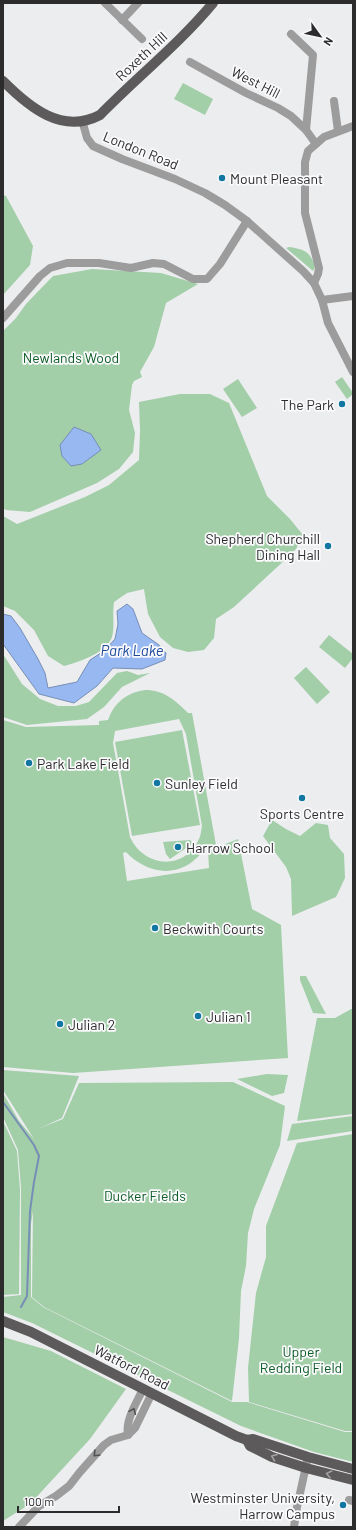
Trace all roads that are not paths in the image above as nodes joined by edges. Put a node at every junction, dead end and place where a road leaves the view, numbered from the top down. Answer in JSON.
{"nodes":[{"id":1,"x":105,"y":3,"type":"edge"},
{"id":2,"x":138,"y":3,"type":"edge"},
{"id":3,"x":213,"y":3,"type":"edge"},
{"id":4,"x":122,"y":20,"type":"junction"},
{"id":5,"x":291,"y":34,"type":"dead end"},
{"id":6,"x":142,"y":39,"type":"dead end"},
{"id":7,"x":190,"y":62,"type":"dead end"},
{"id":8,"x":3,"y":81,"type":"edge"},
{"id":9,"x":334,"y":101,"type":"dead end"},
{"id":10,"x":82,"y":120,"type":"junction"},
{"id":11,"x":353,"y":126,"type":"edge"},
{"id":12,"x":306,"y":130,"type":"junction"},
{"id":13,"x":338,"y":131,"type":"junction"},
{"id":14,"x":316,"y":144,"type":"junction"},
{"id":15,"x":247,"y":221,"type":"junction"},
{"id":16,"x":314,"y":282,"type":"junction"},
{"id":17,"x":353,"y":296,"type":"edge"},
{"id":18,"x":322,"y":300,"type":"junction"},
{"id":19,"x":3,"y":318,"type":"edge"},
{"id":20,"x":353,"y":372,"type":"edge"},
{"id":21,"x":3,"y":1321,"type":"edge"},
{"id":22,"x":147,"y":1391,"type":"junction"},
{"id":23,"x":247,"y":1440,"type":"junction"},
{"id":24,"x":308,"y":1457,"type":"junction"},
{"id":25,"x":306,"y":1468,"type":"junction"},
{"id":26,"x":353,"y":1469,"type":"edge"},
{"id":27,"x":353,"y":1480,"type":"edge"},
{"id":28,"x":19,"y":1527,"type":"edge"},
{"id":29,"x":294,"y":1527,"type":"edge"}],
"edges":[{"from":1,"to":4,"type":"street"},
{"from":2,"to":4,"type":"street"},
{"from":3,"to":10,"type":"main road","name":"Roxeth Hill"},
{"from":4,"to":6,"type":"street"},
{"from":5,"to":12,"type":"street"},
{"from":7,"to":12,"type":"street","name":"West Hill"},
{"from":8,"to":10,"type":"main road"},
{"from":9,"to":13,"type":"street"},
{"from":10,"to":15,"type":"street","name":"London Road"},
{"from":11,"to":13,"type":"street"},
{"from":12,"to":14,"type":"street","name":"West Hill"},
{"from":13,"to":14,"type":"street"},
{"from":14,"to":16,"type":"street"},
{"from":15,"to":16,"type":"street","name":"London Road"},
{"from":15,"to":19,"type":"street"},
{"from":16,"to":18,"type":"street"},
{"from":17,"to":18,"type":"street"},
{"from":18,"to":20,"type":"street"},
{"from":21,"to":22,"type":"main road","name":"Watford Road"},
{"from":22,"to":23,"type":"main road","name":"Watford Road"},
{"from":22,"to":28,"type":"street","one_way":true},
{"from":23,"to":24,"type":"main road","name":"Watford Road"},
{"from":25,"to":23,"type":"main road","name":"Watford Road","one_way":true},
{"from":24,"to":25,"type":"street"},
{"from":24,"to":26,"type":"main road","name":"Watford Road"},
{"from":27,"to":25,"type":"main road","name":"Watford Road","one_way":true},
{"from":25,"to":29,"type":"street"}]}
